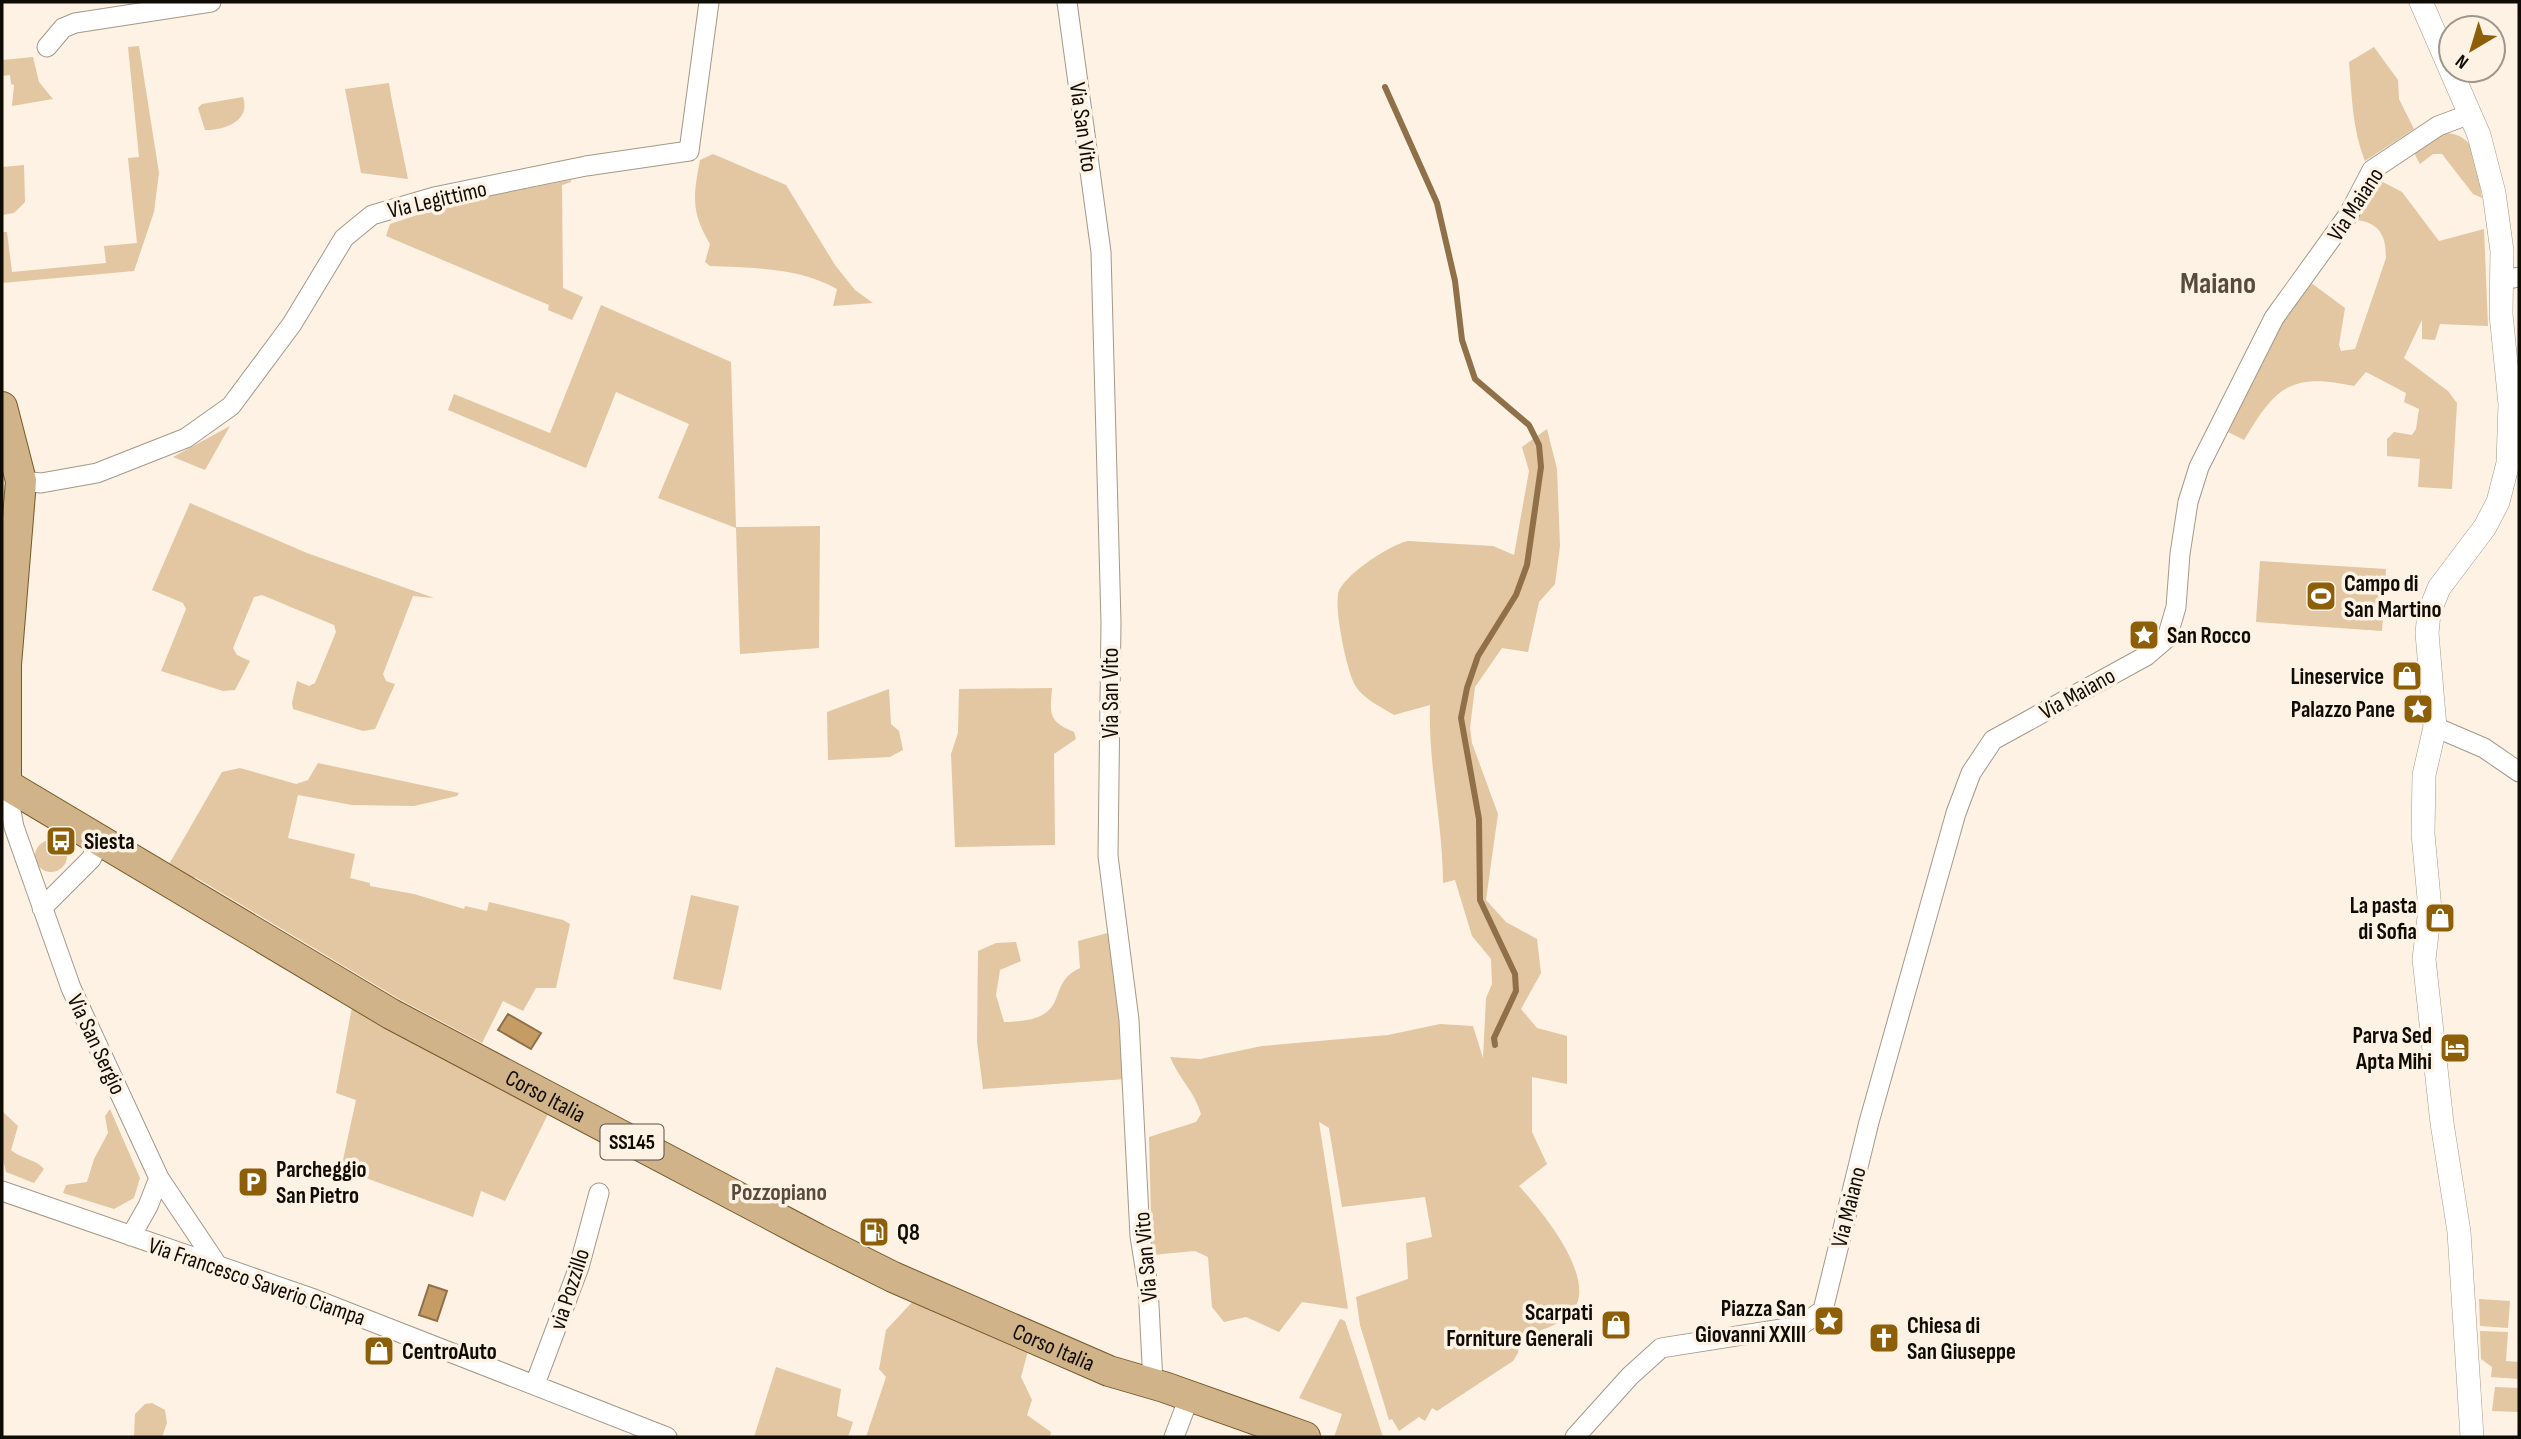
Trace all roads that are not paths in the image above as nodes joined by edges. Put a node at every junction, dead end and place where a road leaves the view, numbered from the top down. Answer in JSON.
{"nodes":[{"id":1,"x":211,"y":2,"type":"edge"},
{"id":2,"x":709,"y":2,"type":"edge"},
{"id":3,"x":1067,"y":2,"type":"edge"},
{"id":4,"x":2421,"y":2,"type":"edge"},
{"id":5,"x":47,"y":47,"type":"dead end"},
{"id":6,"x":2470,"y":114,"type":"junction"},
{"id":7,"x":2511,"y":278,"type":"edge"},
{"id":8,"x":2,"y":407,"type":"edge"},
{"id":9,"x":21,"y":481,"type":"junction"},
{"id":10,"x":2435,"y":727,"type":"junction"},
{"id":11,"x":2519,"y":772,"type":"edge"},
{"id":12,"x":4,"y":783,"type":"edge"},
{"id":13,"x":100,"y":842,"type":"junction"},
{"id":14,"x":42,"y":908,"type":"junction"},
{"id":15,"x":159,"y":1178,"type":"junction"},
{"id":16,"x":2,"y":1191,"type":"edge"},
{"id":17,"x":599,"y":1193,"type":"dead end"},
{"id":18,"x":131,"y":1236,"type":"junction"},
{"id":19,"x":218,"y":1266,"type":"junction"},
{"id":20,"x":1153,"y":1383,"type":"junction"},
{"id":21,"x":535,"y":1384,"type":"junction"},
{"id":22,"x":1190,"y":1395,"type":"junction"},
{"id":23,"x":667,"y":1437,"type":"edge"},
{"id":24,"x":1174,"y":1437,"type":"edge"},
{"id":25,"x":1305,"y":1437,"type":"edge"},
{"id":26,"x":1575,"y":1437,"type":"edge"},
{"id":27,"x":2472,"y":1437,"type":"edge"}],
"edges":[{"from":1,"to":5,"type":"street"},
{"from":2,"to":9,"type":"street","name":"Via Legittimo"},
{"from":3,"to":20,"type":"street","name":"Via San Vito"},
{"from":4,"to":6,"type":"street"},
{"from":6,"to":7,"type":"street"},
{"from":6,"to":26,"type":"street","name":"Via Maiano"},
{"from":7,"to":10,"type":"street"},
{"from":8,"to":9,"type":"main road"},
{"from":9,"to":12,"type":"main road"},
{"from":10,"to":11,"type":"street"},
{"from":10,"to":27,"type":"street"},
{"from":12,"to":13,"type":"main road","name":"Corso Italia","number":"SS145"},
{"from":12,"to":14,"type":"street","name":"Via San Sergio"},
{"from":13,"to":14,"type":"street"},
{"from":13,"to":20,"type":"main road","name":"Corso Italia","number":"SS145"},
{"from":14,"to":15,"type":"street","name":"Via San Sergio"},
{"from":15,"to":18,"type":"street"},
{"from":15,"to":19,"type":"street","name":"Via San Sergio"},
{"from":16,"to":18,"type":"street","name":"Via Francesco Saverio Ciampa"},
{"from":17,"to":21,"type":"street","name":"via Pozzillo"},
{"from":18,"to":19,"type":"street","name":"Via Francesco Saverio Ciampa"},
{"from":19,"to":21,"type":"street","name":"Via Francesco Saverio Ciampa"},
{"from":20,"to":22,"type":"main road","name":"Corso Italia","number":"SS145"},
{"from":21,"to":23,"type":"street","name":"Via Francesco Saverio Ciampa"},
{"from":22,"to":24,"type":"street"},
{"from":22,"to":25,"type":"main road","name":"Corso Italia","number":"SS145"}]}
